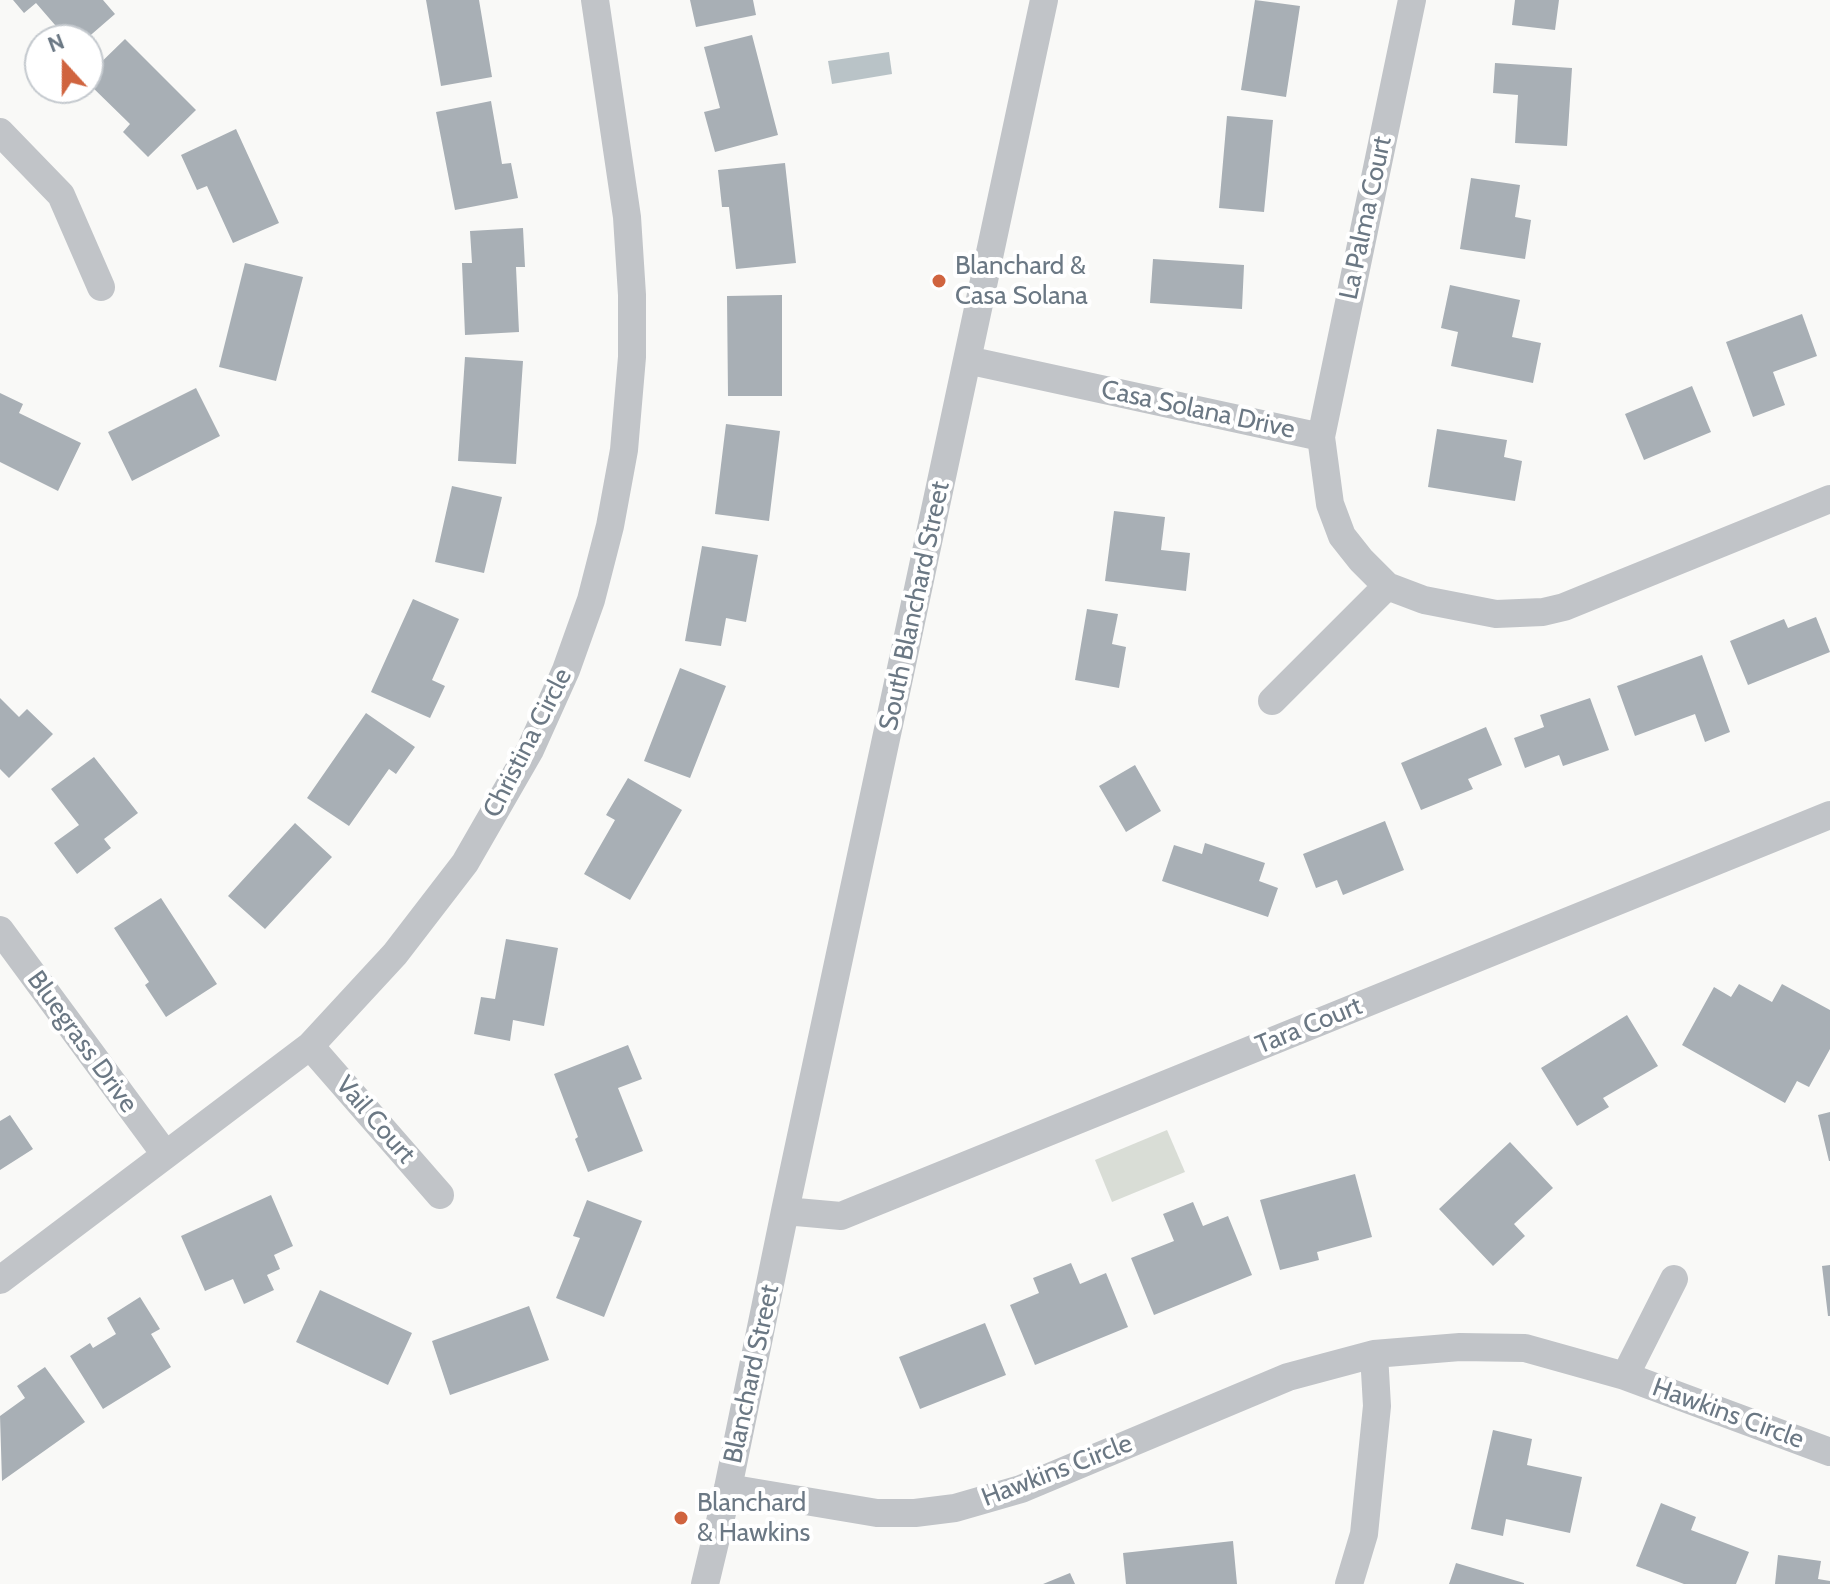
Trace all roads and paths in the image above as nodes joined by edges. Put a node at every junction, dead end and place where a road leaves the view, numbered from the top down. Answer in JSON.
{"nodes":[{"id":1,"x":595,"y":0,"type":"edge"},
{"id":2,"x":1044,"y":0,"type":"edge"},
{"id":3,"x":1412,"y":0,"type":"edge"},
{"id":4,"x":0,"y":132,"type":"edge"},
{"id":5,"x":101,"y":287,"type":"dead end"},
{"id":6,"x":967,"y":360,"type":"junction"},
{"id":7,"x":1321,"y":437,"type":"junction"},
{"id":8,"x":1830,"y":499,"type":"edge"},
{"id":9,"x":1387,"y":586,"type":"junction"},
{"id":10,"x":1272,"y":701,"type":"dead end"},
{"id":11,"x":1830,"y":815,"type":"edge"},
{"id":12,"x":0,"y":930,"type":"edge"},
{"id":13,"x":310,"y":1046,"type":"junction"},
{"id":14,"x":165,"y":1154,"type":"junction"},
{"id":15,"x":440,"y":1195,"type":"dead end"},
{"id":16,"x":785,"y":1211,"type":"junction"},
{"id":17,"x":1674,"y":1279,"type":"dead end"},
{"id":18,"x":0,"y":1280,"type":"edge"},
{"id":19,"x":1374,"y":1354,"type":"junction"},
{"id":20,"x":1625,"y":1376,"type":"junction"},
{"id":21,"x":1830,"y":1452,"type":"edge"},
{"id":22,"x":728,"y":1488,"type":"junction"},
{"id":23,"x":705,"y":1584,"type":"edge"},
{"id":24,"x":1349,"y":1584,"type":"edge"}],
"edges":[{"from":1,"to":13,"type":"street","name":"Christina Circle"},
{"from":2,"to":6,"type":"street","name":"South Blanchard Street"},
{"from":3,"to":7,"type":"street","name":"La Palma Court"},
{"from":4,"to":5,"type":"street"},
{"from":6,"to":7,"type":"street","name":"Casa Solana Drive"},
{"from":6,"to":16,"type":"street","name":"South Blanchard Street"},
{"from":7,"to":9,"type":"street","name":"Casa Solana Drive"},
{"from":8,"to":9,"type":"street","name":"Casa Solana Drive"},
{"from":9,"to":10,"type":"street"},
{"from":11,"to":16,"type":"street","name":"Tara Court"},
{"from":12,"to":14,"type":"street","name":"Bluegrass Drive"},
{"from":13,"to":14,"type":"street","name":"Christina Circle"},
{"from":13,"to":15,"type":"street","name":"Vail Court"},
{"from":14,"to":18,"type":"street","name":"Christina Circle"},
{"from":16,"to":22,"type":"street","name":"Blanchard Street"},
{"from":17,"to":20,"type":"street","name":"Hawkins Circle"},
{"from":19,"to":20,"type":"street","name":"Hawkins Circle"},
{"from":19,"to":22,"type":"street","name":"Hawkins Circle"},
{"from":19,"to":24,"type":"street"},
{"from":20,"to":21,"type":"street","name":"Hawkins Circle"},
{"from":22,"to":23,"type":"street","name":"Blanchard Street"}]}
